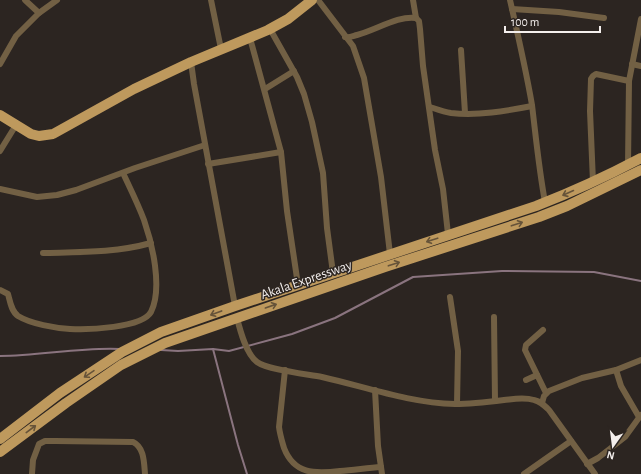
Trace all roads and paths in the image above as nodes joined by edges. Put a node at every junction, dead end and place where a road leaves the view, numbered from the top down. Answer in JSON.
{"nodes":[{"id":1,"x":25,"y":0,"type":"edge"},
{"id":2,"x":57,"y":0,"type":"edge"},
{"id":3,"x":211,"y":0,"type":"edge"},
{"id":4,"x":312,"y":0,"type":"edge"},
{"id":5,"x":318,"y":0,"type":"edge"},
{"id":6,"x":413,"y":0,"type":"edge"},
{"id":7,"x":510,"y":0,"type":"edge"},
{"id":8,"x":512,"y":9,"type":"junction"},
{"id":9,"x":39,"y":13,"type":"junction"},
{"id":10,"x":416,"y":18,"type":"junction"},
{"id":11,"x":604,"y":18,"type":"dead end"},
{"id":12,"x":641,"y":19,"type":"edge"},
{"id":13,"x":270,"y":28,"type":"junction"},
{"id":14,"x":345,"y":37,"type":"junction"},
{"id":15,"x":250,"y":38,"type":"junction"},
{"id":16,"x":221,"y":49,"type":"junction"},
{"id":17,"x":461,"y":50,"type":"dead end"},
{"id":18,"x":2,"y":54,"type":"edge"},
{"id":19,"x":191,"y":62,"type":"junction"},
{"id":20,"x":0,"y":64,"type":"edge"},
{"id":21,"x":632,"y":64,"type":"junction"},
{"id":22,"x":641,"y":66,"type":"edge"},
{"id":23,"x":294,"y":72,"type":"junction"},
{"id":24,"x":629,"y":81,"type":"junction"},
{"id":25,"x":265,"y":89,"type":"junction"},
{"id":26,"x":532,"y":106,"type":"junction"},
{"id":27,"x":430,"y":107,"type":"junction"},
{"id":28,"x":465,"y":113,"type":"junction"},
{"id":29,"x":0,"y":115,"type":"edge"},
{"id":30,"x":16,"y":125,"type":"junction"},
{"id":31,"x":205,"y":145,"type":"junction"},
{"id":32,"x":0,"y":151,"type":"edge"},
{"id":33,"x":281,"y":152,"type":"junction"},
{"id":34,"x":641,"y":158,"type":"edge"},
{"id":35,"x":208,"y":164,"type":"junction"},
{"id":36,"x":628,"y":164,"type":"junction"},
{"id":37,"x":641,"y":170,"type":"edge"},
{"id":38,"x":123,"y":173,"type":"junction"},
{"id":39,"x":592,"y":182,"type":"junction"},
{"id":40,"x":0,"y":189,"type":"edge"},
{"id":41,"x":545,"y":202,"type":"junction"},
{"id":42,"x":448,"y":234,"type":"junction"},
{"id":43,"x":151,"y":243,"type":"junction"},
{"id":44,"x":43,"y":253,"type":"dead end"},
{"id":45,"x":390,"y":254,"type":"junction"},
{"id":46,"x":333,"y":273,"type":"junction"},
{"id":47,"x":319,"y":278,"type":"junction"},
{"id":48,"x":298,"y":285,"type":"junction"},
{"id":49,"x":322,"y":288,"type":"junction"},
{"id":50,"x":0,"y":290,"type":"edge"},
{"id":51,"x":450,"y":297,"type":"dead end"},
{"id":52,"x":235,"y":306,"type":"junction"},
{"id":53,"x":494,"y":317,"type":"dead end"},
{"id":54,"x":237,"y":318,"type":"junction"},
{"id":55,"x":543,"y":330,"type":"dead end"},
{"id":56,"x":161,"y":332,"type":"junction"},
{"id":57,"x":165,"y":343,"type":"junction"},
{"id":58,"x":641,"y":360,"type":"edge"},
{"id":59,"x":285,"y":370,"type":"junction"},
{"id":60,"x":616,"y":370,"type":"junction"},
{"id":61,"x":537,"y":375,"type":"junction"},
{"id":62,"x":526,"y":380,"type":"dead end"},
{"id":63,"x":375,"y":390,"type":"junction"},
{"id":64,"x":546,"y":392,"type":"junction"},
{"id":65,"x":495,"y":401,"type":"junction"},
{"id":66,"x":542,"y":403,"type":"junction"},
{"id":67,"x":457,"y":404,"type":"junction"},
{"id":68,"x":640,"y":416,"type":"edge"},
{"id":69,"x":0,"y":439,"type":"edge"},
{"id":70,"x":571,"y":441,"type":"junction"},
{"id":71,"x":0,"y":452,"type":"edge"},
{"id":72,"x":587,"y":464,"type":"junction"},
{"id":73,"x":380,"y":467,"type":"junction"},
{"id":74,"x":32,"y":474,"type":"edge"},
{"id":75,"x":145,"y":474,"type":"edge"},
{"id":76,"x":382,"y":474,"type":"edge"},
{"id":77,"x":524,"y":474,"type":"edge"},
{"id":78,"x":595,"y":474,"type":"edge"}],
"edges":[{"from":1,"to":9,"type":"street"},
{"from":2,"to":9,"type":"street"},
{"from":3,"to":16,"type":"street"},
{"from":4,"to":13,"type":"main road"},
{"from":5,"to":14,"type":"street"},
{"from":6,"to":10,"type":"street"},
{"from":7,"to":8,"type":"street"},
{"from":8,"to":11,"type":"street"},
{"from":8,"to":26,"type":"street"},
{"from":9,"to":18,"type":"street"},
{"from":10,"to":14,"type":"street"},
{"from":10,"to":27,"type":"street"},
{"from":12,"to":21,"type":"street"},
{"from":13,"to":15,"type":"main road"},
{"from":13,"to":23,"type":"street"},
{"from":14,"to":45,"type":"street"},
{"from":15,"to":16,"type":"main road"},
{"from":15,"to":25,"type":"street"},
{"from":16,"to":19,"type":"main road"},
{"from":17,"to":28,"type":"street"},
{"from":18,"to":20,"type":"street"},
{"from":19,"to":30,"type":"main road"},
{"from":19,"to":31,"type":"street"},
{"from":21,"to":22,"type":"street"},
{"from":21,"to":24,"type":"street"},
{"from":23,"to":25,"type":"street"},
{"from":23,"to":46,"type":"street"},
{"from":24,"to":36,"type":"street"},
{"from":24,"to":39,"type":"street"},
{"from":25,"to":33,"type":"street"},
{"from":26,"to":28,"type":"street"},
{"from":26,"to":41,"type":"street"},
{"from":27,"to":28,"type":"street"},
{"from":27,"to":42,"type":"street"},
{"from":29,"to":30,"type":"main road"},
{"from":30,"to":32,"type":"street"},
{"from":31,"to":35,"type":"street"},
{"from":31,"to":38,"type":"street"},
{"from":33,"to":35,"type":"street"},
{"from":33,"to":48,"type":"street"},
{"from":34,"to":36,"type":"main road","name":"Akala Expressway"},
{"from":35,"to":52,"type":"street"},
{"from":36,"to":39,"type":"main road","name":"Akala Expressway"},
{"from":49,"to":37,"type":"main road","name":"Akala Expressway","one_way":true},
{"from":38,"to":40,"type":"street"},
{"from":38,"to":43,"type":"street"},
{"from":39,"to":41,"type":"main road","name":"Akala Expressway","one_way":true},
{"from":41,"to":42,"type":"main road","name":"Akala Expressway"},
{"from":42,"to":45,"type":"main road","name":"Akala Expressway","one_way":true},
{"from":43,"to":44,"type":"street"},
{"from":43,"to":50,"type":"street"},
{"from":45,"to":46,"type":"main road","name":"Akala Expressway"},
{"from":46,"to":47,"type":"main road","name":"Akala Expressway"},
{"from":47,"to":48,"type":"main road","name":"Akala Expressway"},
{"from":47,"to":49,"type":"main road"},
{"from":48,"to":52,"type":"main road","name":"Akala Expressway"},
{"from":54,"to":49,"type":"main road","name":"Akala Expressway","one_way":true},
{"from":51,"to":67,"type":"street"},
{"from":52,"to":56,"type":"main road","name":"Akala Expressway","one_way":true},
{"from":53,"to":65,"type":"street"},
{"from":54,"to":57,"type":"main road","name":"Akala Expressway"},
{"from":54,"to":59,"type":"street"},
{"from":55,"to":61,"type":"street"},
{"from":56,"to":57,"type":"main road"},
{"from":56,"to":69,"type":"main road","name":"Akala Expressway","one_way":true},
{"from":71,"to":57,"type":"main road","name":"Akala Expressway","one_way":true},
{"from":58,"to":60,"type":"street"},
{"from":59,"to":63,"type":"street"},
{"from":59,"to":73,"type":"street"},
{"from":60,"to":64,"type":"street"},
{"from":60,"to":68,"type":"street"},
{"from":61,"to":62,"type":"street"},
{"from":61,"to":64,"type":"street"},
{"from":63,"to":67,"type":"street"},
{"from":63,"to":73,"type":"street"},
{"from":64,"to":66,"type":"street"},
{"from":65,"to":66,"type":"street"},
{"from":65,"to":67,"type":"street"},
{"from":66,"to":70,"type":"street"},
{"from":68,"to":72,"type":"street"},
{"from":70,"to":72,"type":"street"},
{"from":70,"to":77,"type":"street"},
{"from":72,"to":78,"type":"street"},
{"from":73,"to":76,"type":"street"},
{"from":74,"to":75,"type":"street"}]}
